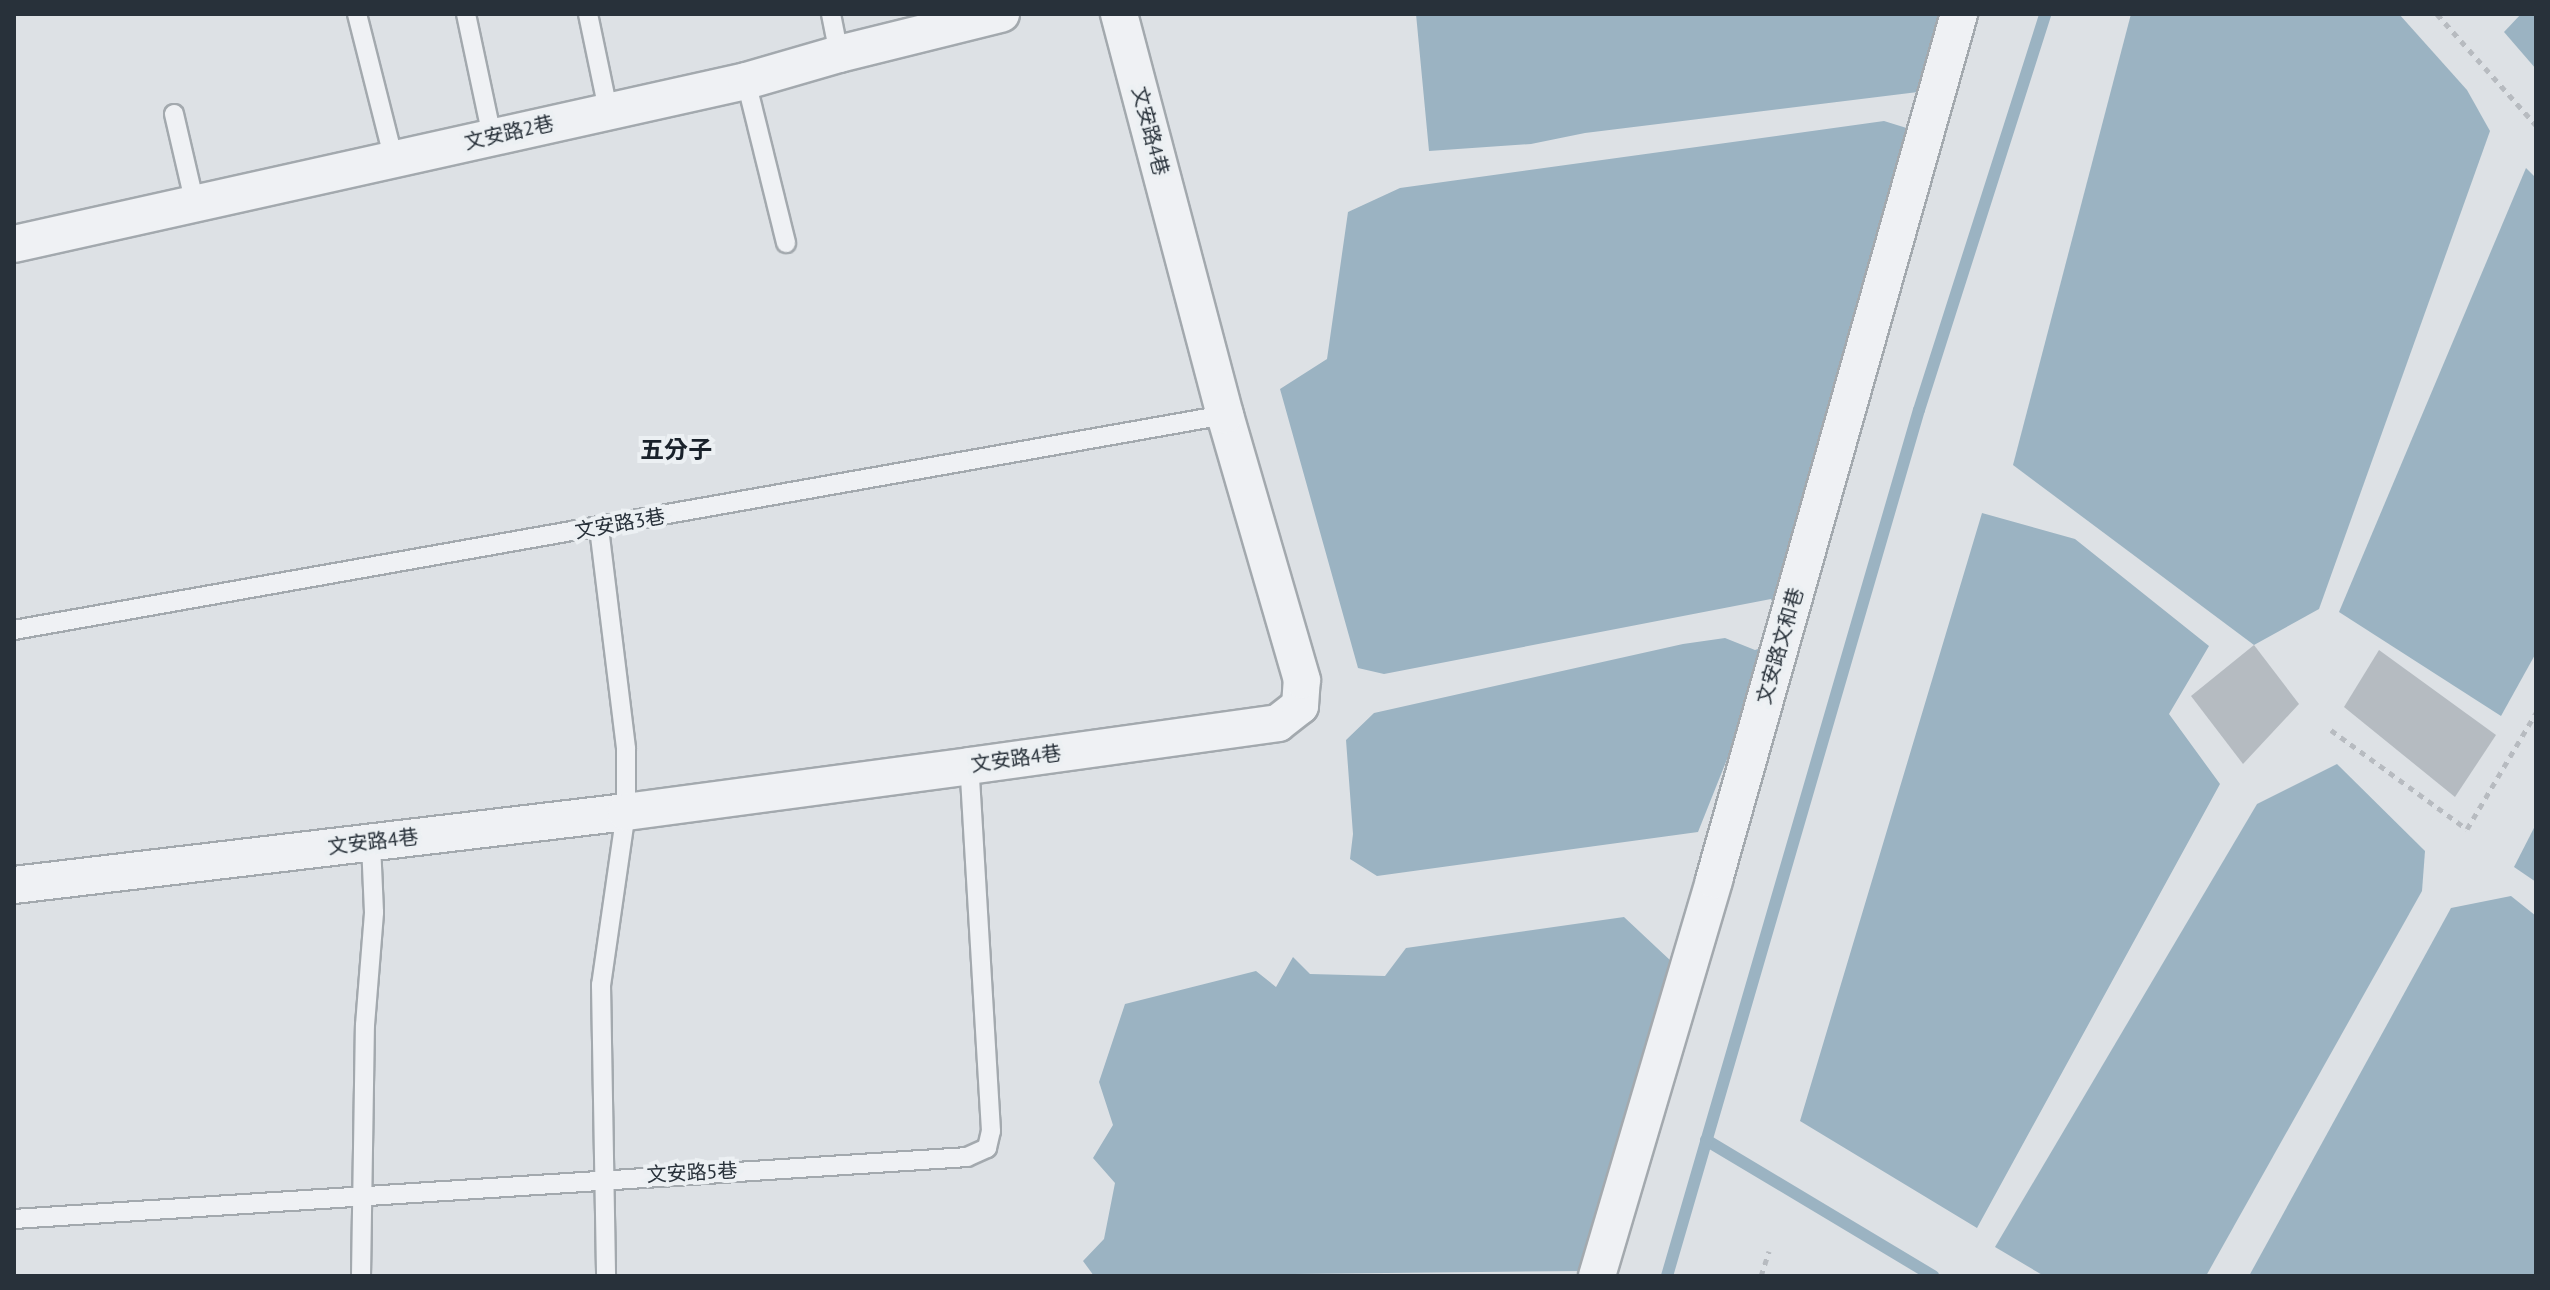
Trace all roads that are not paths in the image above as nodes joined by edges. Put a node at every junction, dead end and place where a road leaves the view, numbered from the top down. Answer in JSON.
{"nodes":[{"id":1,"x":357,"y":14,"type":"edge"},
{"id":2,"x":466,"y":14,"type":"edge"},
{"id":3,"x":588,"y":14,"type":"edge"},
{"id":4,"x":831,"y":14,"type":"edge"},
{"id":5,"x":1001,"y":14,"type":"edge"},
{"id":6,"x":1119,"y":14,"type":"edge"},
{"id":7,"x":1959,"y":14,"type":"edge"},
{"id":8,"x":949,"y":20,"type":"edge"},
{"id":9,"x":839,"y":54,"type":"junction"},
{"id":10,"x":746,"y":81,"type":"junction"},
{"id":11,"x":608,"y":110,"type":"junction"},
{"id":12,"x":174,"y":114,"type":"dead end"},
{"id":13,"x":492,"y":136,"type":"junction"},
{"id":14,"x":394,"y":160,"type":"junction"},
{"id":15,"x":195,"y":204,"type":"junction"},
{"id":16,"x":786,"y":243,"type":"dead end"},
{"id":17,"x":14,"y":244,"type":"edge"},
{"id":18,"x":1225,"y":415,"type":"junction"},
{"id":19,"x":599,"y":528,"type":"junction"},
{"id":20,"x":14,"y":630,"type":"edge"},
{"id":21,"x":969,"y":766,"type":"junction"},
{"id":22,"x":626,"y":812,"type":"junction"},
{"id":23,"x":371,"y":843,"type":"junction"},
{"id":24,"x":14,"y":885,"type":"edge"},
{"id":25,"x":602,"y":1178,"type":"junction"},
{"id":26,"x":363,"y":1194,"type":"junction"},
{"id":27,"x":14,"y":1219,"type":"edge"},
{"id":28,"x":361,"y":1276,"type":"edge"},
{"id":29,"x":606,"y":1276,"type":"edge"},
{"id":30,"x":1597,"y":1276,"type":"edge"}],
"edges":[{"from":1,"to":14,"type":"lane"},
{"from":2,"to":13,"type":"lane"},
{"from":3,"to":11,"type":"lane"},
{"from":4,"to":9,"type":"lane"},
{"from":5,"to":8,"type":"street","name":"文安路2巷"},
{"from":6,"to":18,"type":"street","name":"文安路4巷"},
{"from":7,"to":30,"type":"street","name":"文安路文和巷"},
{"from":8,"to":9,"type":"street","name":"文安路2巷"},
{"from":9,"to":10,"type":"street","name":"文安路2巷"},
{"from":10,"to":11,"type":"street","name":"文安路2巷"},
{"from":10,"to":16,"type":"lane"},
{"from":11,"to":13,"type":"street","name":"文安路2巷"},
{"from":12,"to":15,"type":"lane"},
{"from":13,"to":14,"type":"street","name":"文安路2巷"},
{"from":14,"to":15,"type":"street","name":"文安路2巷"},
{"from":15,"to":17,"type":"street","name":"文安路2巷"},
{"from":18,"to":19,"type":"lane","name":"文安路3巷"},
{"from":18,"to":21,"type":"street","name":"文安路4巷"},
{"from":19,"to":20,"type":"lane","name":"文安路3巷"},
{"from":19,"to":22,"type":"lane"},
{"from":21,"to":22,"type":"street","name":"文安路4巷"},
{"from":21,"to":25,"type":"lane","name":"文安路5巷"},
{"from":22,"to":23,"type":"street","name":"文安路4巷"},
{"from":22,"to":25,"type":"lane"},
{"from":23,"to":24,"type":"street","name":"文安路4巷"},
{"from":23,"to":26,"type":"lane"},
{"from":25,"to":26,"type":"lane","name":"文安路5巷"},
{"from":25,"to":29,"type":"lane"},
{"from":26,"to":27,"type":"lane","name":"文安路5巷"},
{"from":26,"to":28,"type":"lane"}]}
